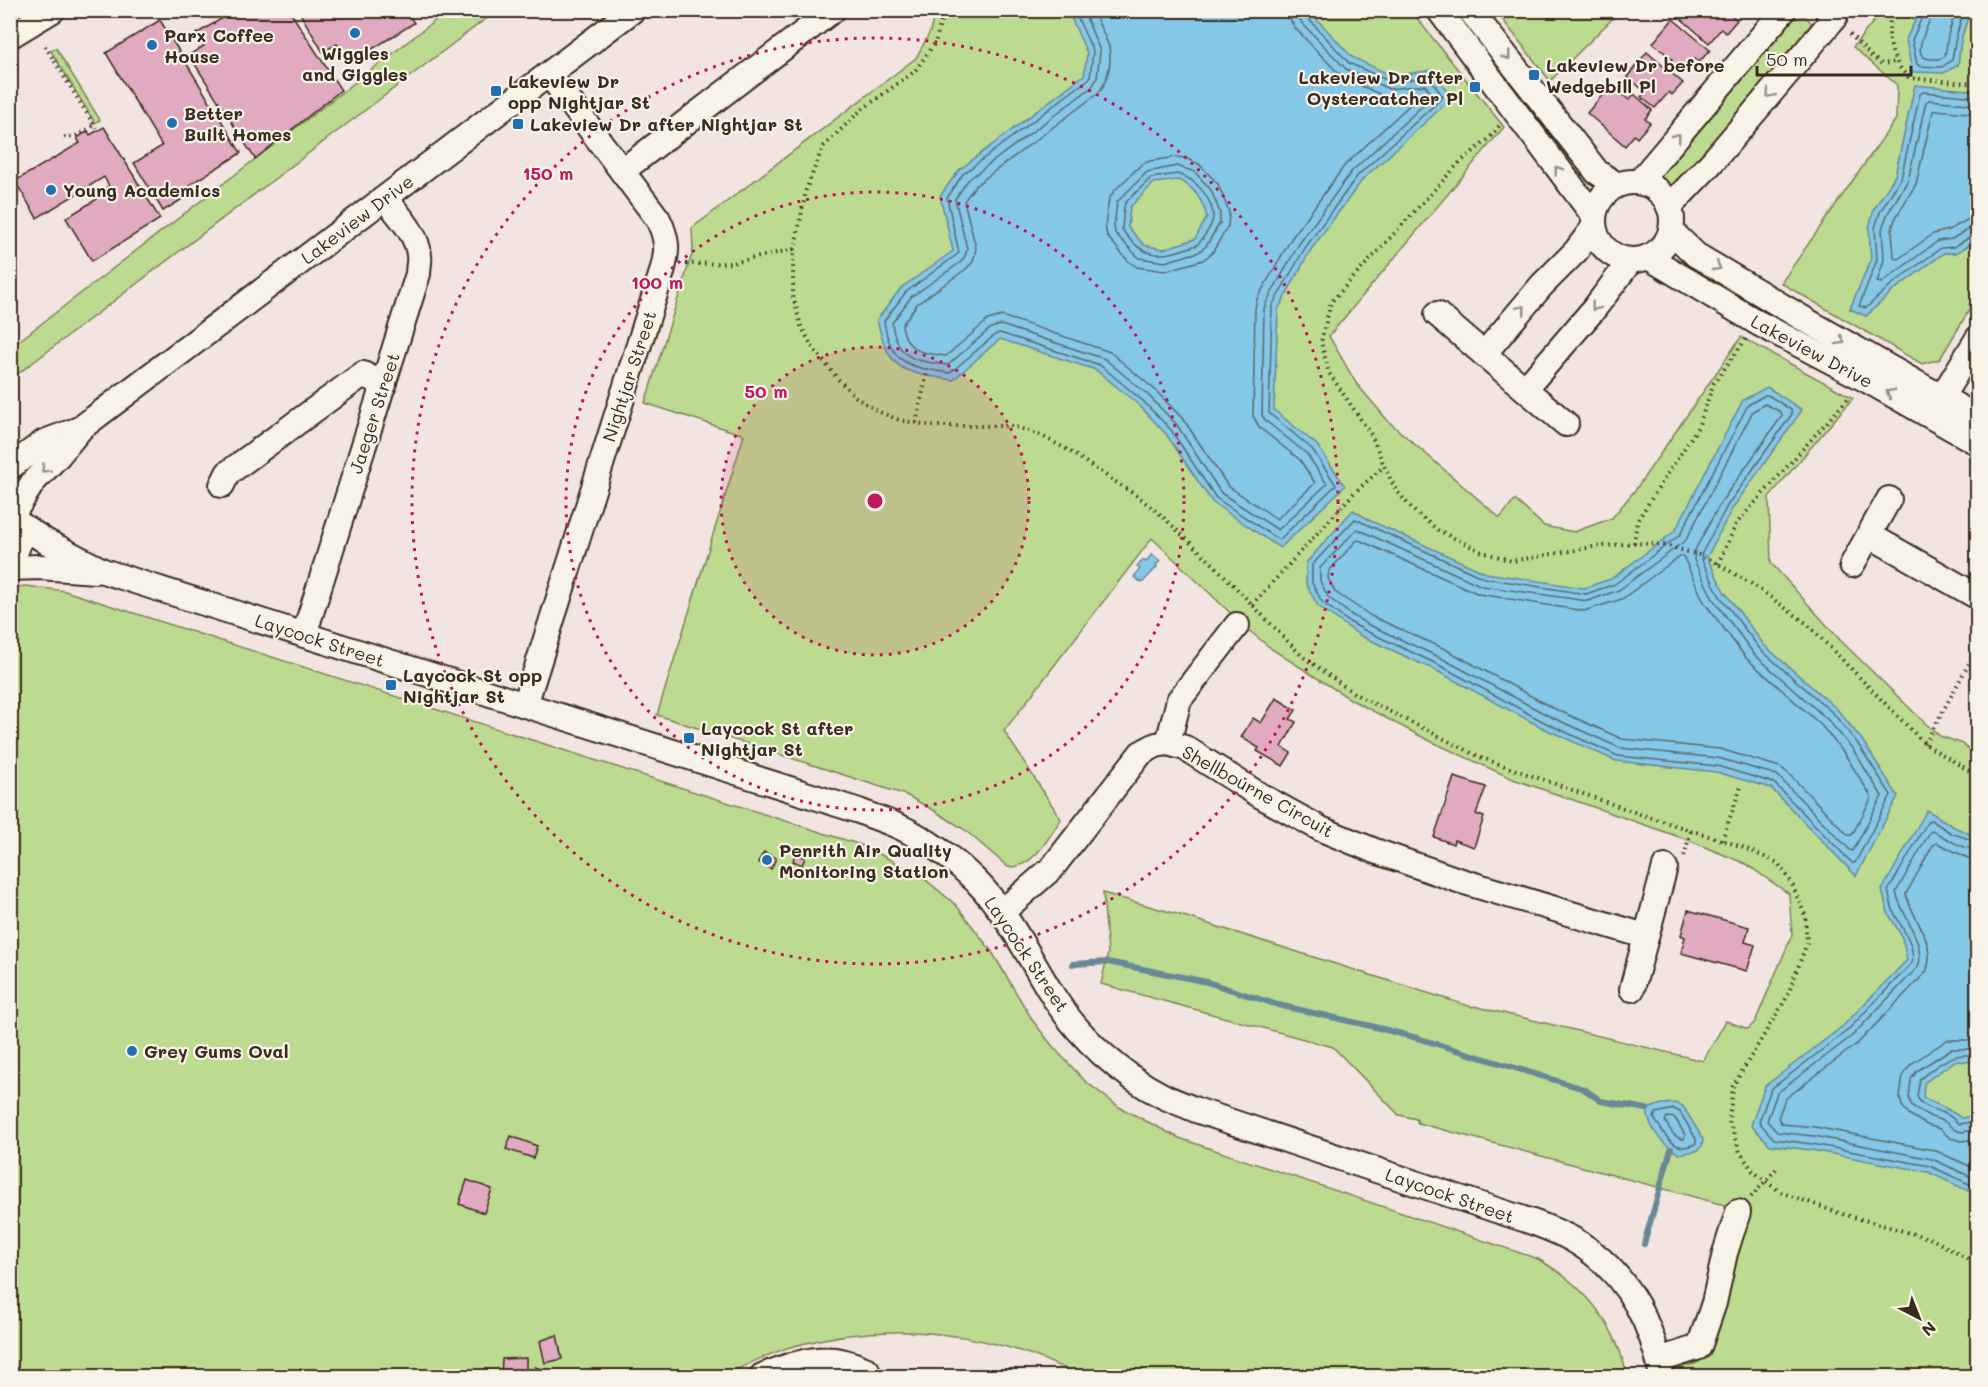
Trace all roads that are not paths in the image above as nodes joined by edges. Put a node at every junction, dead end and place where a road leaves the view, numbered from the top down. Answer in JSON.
{"nodes":[{"id":1,"x":53,"y":10,"type":"edge"},
{"id":2,"x":633,"y":10,"type":"edge"},
{"id":3,"x":833,"y":10,"type":"edge"},
{"id":4,"x":1439,"y":10,"type":"edge"},
{"id":5,"x":1470,"y":10,"type":"edge"},
{"id":6,"x":1784,"y":10,"type":"edge"},
{"id":7,"x":1831,"y":14,"type":"edge"},
{"id":8,"x":10,"y":36,"type":"edge"},
{"id":9,"x":549,"y":74,"type":"junction"},
{"id":10,"x":622,"y":171,"type":"junction"},
{"id":11,"x":1628,"y":184,"type":"junction"},
{"id":12,"x":385,"y":198,"type":"junction"},
{"id":13,"x":1669,"y":207,"type":"junction"},
{"id":14,"x":1594,"y":221,"type":"junction"},
{"id":15,"x":1671,"y":231,"type":"junction"},
{"id":16,"x":1639,"y":259,"type":"junction"},
{"id":17,"x":1437,"y":314,"type":"dead end"},
{"id":18,"x":1977,"y":338,"type":"edge"},
{"id":19,"x":1484,"y":354,"type":"junction"},
{"id":20,"x":1865,"y":371,"type":"junction"},
{"id":21,"x":384,"y":385,"type":"junction"},
{"id":22,"x":1525,"y":389,"type":"junction"},
{"id":23,"x":1936,"y":407,"type":"junction"},
{"id":24,"x":1977,"y":418,"type":"edge"},
{"id":25,"x":1566,"y":424,"type":"dead end"},
{"id":26,"x":81,"y":428,"type":"junction"},
{"id":27,"x":1977,"y":442,"type":"edge"},
{"id":28,"x":10,"y":467,"type":"edge"},
{"id":29,"x":222,"y":485,"type":"dead end"},
{"id":30,"x":1889,"y":499,"type":"dead end"},
{"id":31,"x":14,"y":516,"type":"edge"},
{"id":32,"x":1869,"y":535,"type":"junction"},
{"id":33,"x":10,"y":560,"type":"edge"},
{"id":34,"x":1852,"y":565,"type":"dead end"},
{"id":35,"x":10,"y":568,"type":"edge"},
{"id":36,"x":103,"y":571,"type":"junction"},
{"id":37,"x":1977,"y":597,"type":"edge"},
{"id":38,"x":1237,"y":625,"type":"dead end"},
{"id":39,"x":304,"y":634,"type":"junction"},
{"id":40,"x":525,"y":705,"type":"junction"},
{"id":41,"x":1168,"y":743,"type":"junction"},
{"id":42,"x":1665,"y":867,"type":"dead end"},
{"id":43,"x":1002,"y":912,"type":"junction"},
{"id":44,"x":1645,"y":936,"type":"junction"},
{"id":45,"x":1632,"y":988,"type":"dead end"},
{"id":46,"x":1738,"y":1212,"type":"dead end"},
{"id":47,"x":1661,"y":1368,"type":"edge"},
{"id":48,"x":867,"y":1370,"type":"dead end"},
{"id":49,"x":762,"y":1377,"type":"edge"}],
"edges":[{"from":1,"to":8,"type":"street"},
{"from":2,"to":9,"type":"street","name":"Lakeview Drive"},
{"from":3,"to":10,"type":"street"},
{"from":14,"to":4,"type":"street","one_way":true},
{"from":5,"to":11,"type":"street","one_way":true},
{"from":11,"to":6,"type":"street","one_way":true},
{"from":7,"to":13,"type":"street","one_way":true},
{"from":9,"to":10,"type":"street","name":"Nightjar Street"},
{"from":9,"to":12,"type":"street","name":"Lakeview Drive"},
{"from":10,"to":40,"type":"street","name":"Nightjar Street"},
{"from":11,"to":13,"type":"street"},
{"from":11,"to":14,"type":"street"},
{"from":12,"to":21,"type":"street","name":"Jaeger Street"},
{"from":12,"to":26,"type":"street","name":"Lakeview Drive"},
{"from":13,"to":15,"type":"street"},
{"from":14,"to":16,"type":"street"},
{"from":19,"to":14,"type":"street","one_way":true},
{"from":15,"to":16,"type":"street"},
{"from":15,"to":20,"type":"street","name":"Lakeview Drive","one_way":true},
{"from":16,"to":20,"type":"street","name":"Lakeview Drive"},
{"from":16,"to":22,"type":"street","one_way":true},
{"from":17,"to":19,"type":"street"},
{"from":18,"to":23,"type":"street"},
{"from":19,"to":22,"type":"street"},
{"from":20,"to":23,"type":"street","name":"Lakeview Drive"},
{"from":21,"to":29,"type":"street"},
{"from":21,"to":39,"type":"street","name":"Jaeger Street"},
{"from":22,"to":25,"type":"street"},
{"from":23,"to":24,"type":"street","name":"Lakeview Drive"},
{"from":23,"to":27,"type":"street","name":"Lakeview Drive"},
{"from":26,"to":28,"type":"street","name":"Lakeview Drive"},
{"from":26,"to":31,"type":"street","name":"Lakeview Drive","one_way":true},
{"from":30,"to":32,"type":"street"},
{"from":31,"to":33,"type":"street"},
{"from":31,"to":36,"type":"street","name":"Laycock Street"},
{"from":32,"to":34,"type":"street"},
{"from":32,"to":37,"type":"street"},
{"from":35,"to":36,"type":"street","name":"Laycock Street"},
{"from":36,"to":39,"type":"street","name":"Laycock Street"},
{"from":38,"to":41,"type":"street"},
{"from":39,"to":40,"type":"street","name":"Laycock Street"},
{"from":40,"to":43,"type":"street","name":"Laycock Street"},
{"from":41,"to":43,"type":"street","name":"Shellbourne Circuit"},
{"from":41,"to":44,"type":"street","name":"Shellbourne Circuit"},
{"from":42,"to":44,"type":"street"},
{"from":43,"to":47,"type":"street","name":"Laycock Street"},
{"from":44,"to":45,"type":"street"},
{"from":46,"to":47,"type":"street"},
{"from":48,"to":49,"type":"street"}]}
